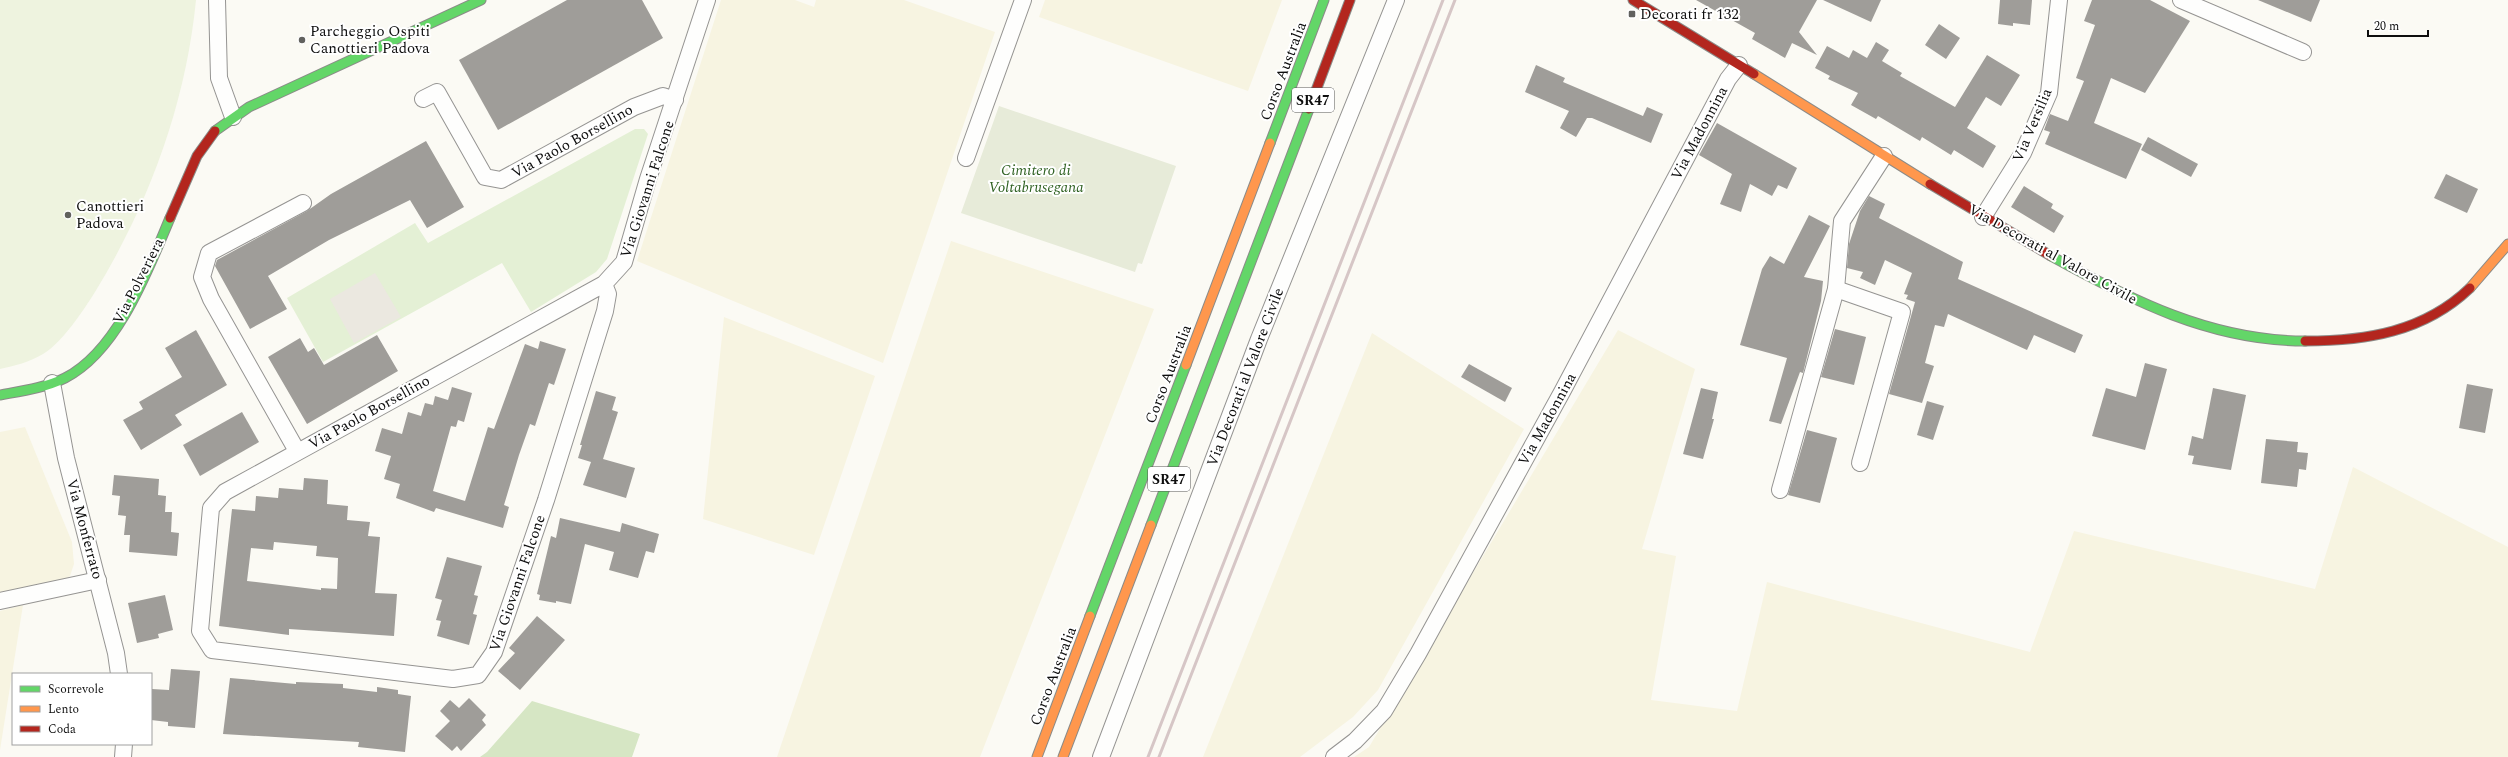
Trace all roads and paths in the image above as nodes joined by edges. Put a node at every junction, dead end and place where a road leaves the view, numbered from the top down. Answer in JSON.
{"nodes":[{"id":1,"x":217,"y":0,"type":"edge"},
{"id":2,"x":481,"y":0,"type":"edge"},
{"id":3,"x":707,"y":0,"type":"edge"},
{"id":4,"x":1023,"y":0,"type":"edge"},
{"id":5,"x":1324,"y":0,"type":"edge"},
{"id":6,"x":1350,"y":0,"type":"edge"},
{"id":7,"x":1396,"y":0,"type":"edge"},
{"id":8,"x":1633,"y":0,"type":"edge"},
{"id":9,"x":2059,"y":0,"type":"edge"},
{"id":10,"x":2181,"y":0,"type":"edge"},
{"id":11,"x":2303,"y":52,"type":"dead end"},
{"id":12,"x":1739,"y":65,"type":"junction"},
{"id":13,"x":424,"y":99,"type":"dead end"},
{"id":14,"x":675,"y":100,"type":"junction"},
{"id":15,"x":233,"y":117,"type":"junction"},
{"id":16,"x":1884,"y":156,"type":"junction"},
{"id":17,"x":966,"y":158,"type":"dead end"},
{"id":18,"x":303,"y":203,"type":"dead end"},
{"id":19,"x":1983,"y":217,"type":"junction"},
{"id":20,"x":2508,"y":244,"type":"edge"},
{"id":21,"x":604,"y":284,"type":"junction"},
{"id":22,"x":1836,"y":289,"type":"junction"},
{"id":23,"x":52,"y":383,"type":"junction"},
{"id":24,"x":0,"y":395,"type":"edge"},
{"id":25,"x":297,"y":451,"type":"junction"},
{"id":26,"x":1860,"y":463,"type":"dead end"},
{"id":27,"x":1780,"y":490,"type":"dead end"},
{"id":28,"x":98,"y":580,"type":"junction"},
{"id":29,"x":0,"y":601,"type":"edge"},
{"id":30,"x":119,"y":673,"type":"edge"},
{"id":31,"x":124,"y":745,"type":"edge"},
{"id":32,"x":123,"y":757,"type":"edge"},
{"id":33,"x":1037,"y":757,"type":"edge"},
{"id":34,"x":1063,"y":757,"type":"edge"},
{"id":35,"x":1101,"y":757,"type":"edge"},
{"id":36,"x":1334,"y":757,"type":"edge"}],
"edges":[{"from":1,"to":15,"type":"street"},
{"from":2,"to":15,"type":"main road","name":"Via Polveriera"},
{"from":3,"to":14,"type":"street","name":"Via Giovanni Falcone"},
{"from":4,"to":17,"type":"street"},
{"from":5,"to":33,"type":"main road","name":"Corso Australia","number":"SR47"},
{"from":6,"to":34,"type":"main road","number":"SR47"},
{"from":7,"to":35,"type":"street","name":"Via Decorati al Valore Civile"},
{"from":8,"to":12,"type":"main road","name":"Via Decorati al Valore Civile"},
{"from":9,"to":19,"type":"street","name":"Via Versilia"},
{"from":10,"to":11,"type":"street"},
{"from":12,"to":16,"type":"main road","name":"Via Decorati al Valore Civile"},
{"from":12,"to":36,"type":"street","name":"Via Madonnina"},
{"from":13,"to":14,"type":"street","name":"Via Paolo Borsellino"},
{"from":14,"to":21,"type":"street","name":"Via Giovanni Falcone"},
{"from":15,"to":23,"type":"main road","name":"Via Polveriera"},
{"from":16,"to":19,"type":"main road","name":"Via Decorati al Valore Civile"},
{"from":16,"to":22,"type":"street"},
{"from":18,"to":25,"type":"street","name":"Via Paolo Borsellino"},
{"from":19,"to":20,"type":"main road","name":"Via Decorati al Valore Civile"},
{"from":21,"to":25,"type":"street","name":"Via Paolo Borsellino"},
{"from":21,"to":25,"type":"street","name":"Via Giovanni Falcone"},
{"from":22,"to":26,"type":"street"},
{"from":22,"to":27,"type":"street"},
{"from":23,"to":24,"type":"main road","name":"Via Polveriera"},
{"from":23,"to":28,"type":"street","name":"Via Monferrato"},
{"from":28,"to":29,"type":"street"},
{"from":28,"to":30,"type":"street","name":"Via Monferrato"},
{"from":31,"to":32,"type":"street"}]}
